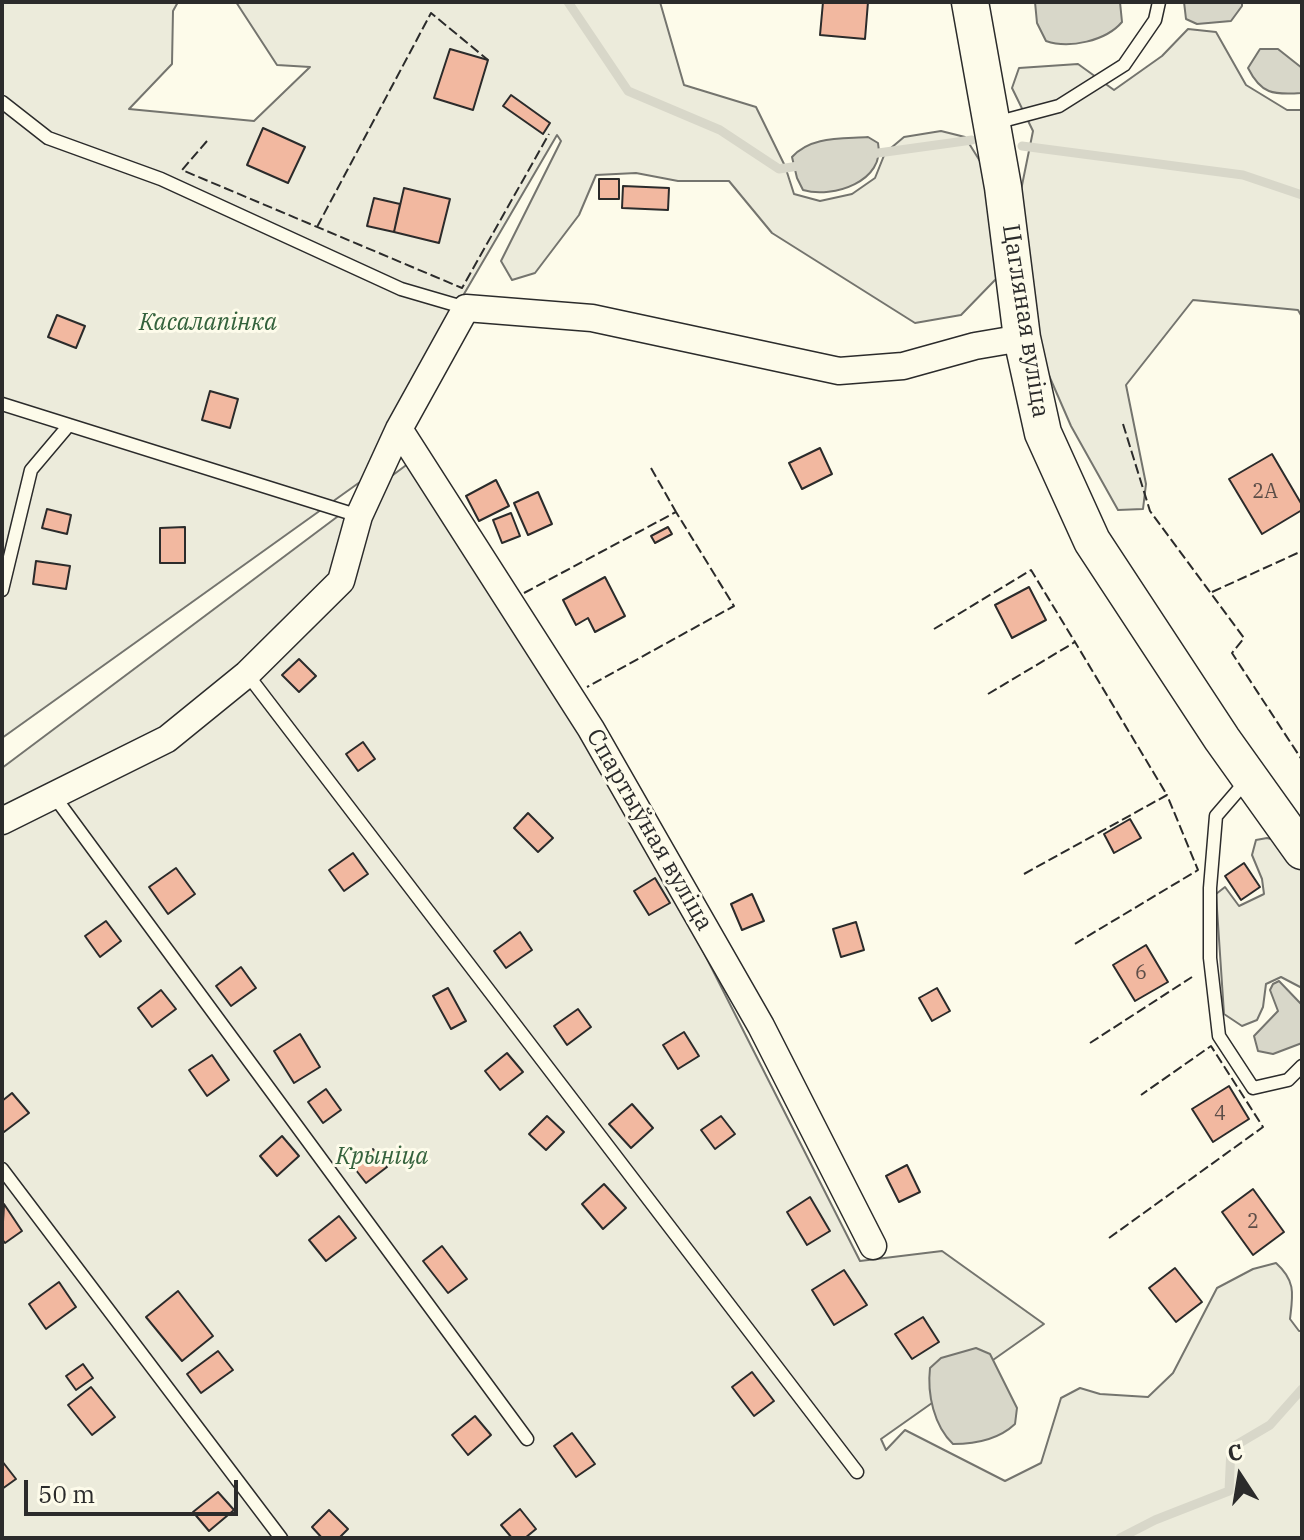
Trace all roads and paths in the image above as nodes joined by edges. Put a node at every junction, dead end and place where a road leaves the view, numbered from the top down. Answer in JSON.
{"nodes":[{"id":1,"x":970,"y":2,"type":"edge"},
{"id":2,"x":1159,"y":2,"type":"edge"},
{"id":3,"x":2,"y":102,"type":"edge"},
{"id":4,"x":992,"y":124,"type":"junction"},
{"id":5,"x":466,"y":308,"type":"junction"},
{"id":6,"x":1022,"y":338,"type":"junction"},
{"id":7,"x":2,"y":404,"type":"edge"},
{"id":8,"x":69,"y":425,"type":"junction"},
{"id":9,"x":399,"y":429,"type":"junction"},
{"id":10,"x":359,"y":516,"type":"junction"},
{"id":11,"x":2,"y":590,"type":"edge"},
{"id":12,"x":247,"y":674,"type":"junction"},
{"id":13,"x":1249,"y":778,"type":"junction"},
{"id":14,"x":54,"y":796,"type":"junction"},
{"id":15,"x":2,"y":821,"type":"edge"},
{"id":16,"x":1302,"y":851,"type":"edge"},
{"id":17,"x":1302,"y":1066,"type":"edge"},
{"id":18,"x":2,"y":1169,"type":"edge"},
{"id":19,"x":873,"y":1246,"type":"dead end"},
{"id":20,"x":527,"y":1439,"type":"dead end"},
{"id":21,"x":857,"y":1472,"type":"dead end"},
{"id":22,"x":281,"y":1538,"type":"edge"}],
"edges":[{"from":1,"to":4,"type":"street","name":"Цагляная вуліца"},
{"from":2,"to":4,"type":"lane"},
{"from":3,"to":5,"type":"lane"},
{"from":4,"to":6,"type":"street","name":"Цагляная вуліца"},
{"from":5,"to":6,"type":"street"},
{"from":5,"to":9,"type":"street"},
{"from":6,"to":13,"type":"street","name":"Цагляная вуліца"},
{"from":7,"to":8,"type":"lane"},
{"from":8,"to":10,"type":"lane"},
{"from":8,"to":11,"type":"lane"},
{"from":9,"to":10,"type":"street"},
{"from":9,"to":19,"type":"street","name":"Спартыўная вуліца"},
{"from":10,"to":12,"type":"street"},
{"from":12,"to":14,"type":"street"},
{"from":12,"to":21,"type":"lane"},
{"from":13,"to":16,"type":"street","name":"Цагляная вуліца"},
{"from":13,"to":17,"type":"lane"},
{"from":14,"to":15,"type":"street"},
{"from":14,"to":20,"type":"lane"},
{"from":18,"to":22,"type":"lane"}]}
